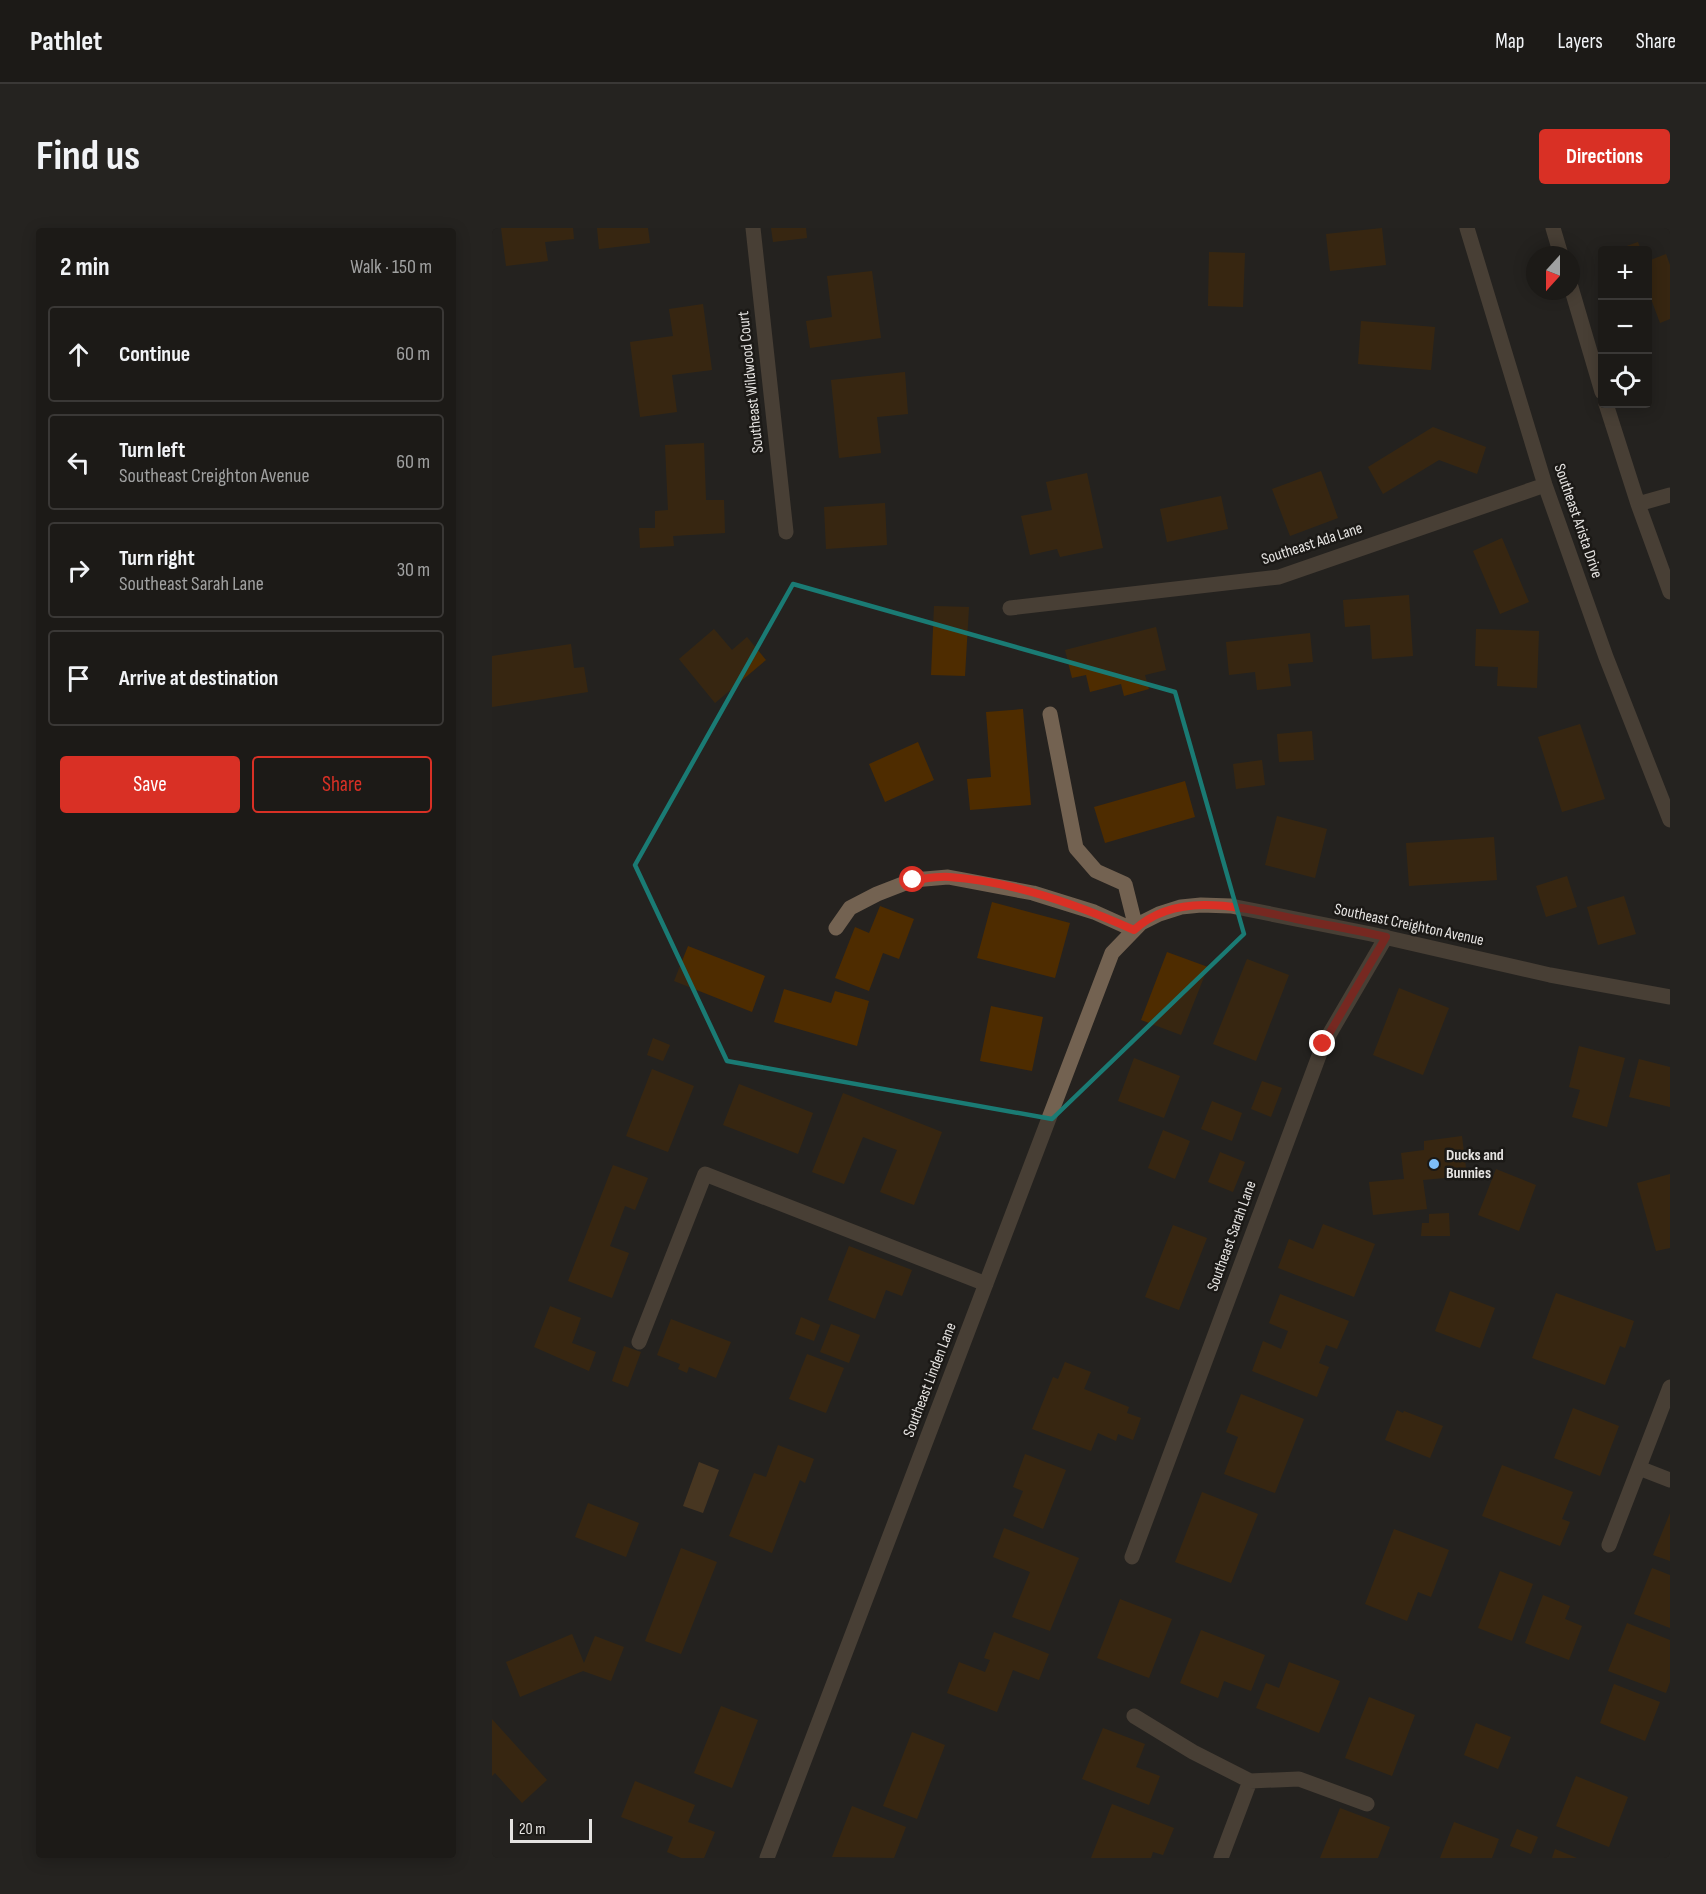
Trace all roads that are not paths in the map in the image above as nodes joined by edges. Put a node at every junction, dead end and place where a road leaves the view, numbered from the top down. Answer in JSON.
{"nodes":[{"id":1,"x":753,"y":228,"type":"edge"},
{"id":2,"x":1467,"y":228,"type":"edge"},
{"id":3,"x":1553,"y":228,"type":"edge"},
{"id":4,"x":1559,"y":246,"type":"edge"},
{"id":5,"x":1575,"y":300,"type":"edge"},
{"id":6,"x":1598,"y":378,"type":"edge"},
{"id":7,"x":1607,"y":408,"type":"edge"},
{"id":8,"x":1545,"y":484,"type":"junction"},
{"id":9,"x":1670,"y":495,"type":"edge"},
{"id":10,"x":1638,"y":504,"type":"junction"},
{"id":11,"x":786,"y":532,"type":"dead end"},
{"id":12,"x":1670,"y":592,"type":"edge"},
{"id":13,"x":1010,"y":609,"type":"dead end"},
{"id":14,"x":1050,"y":714,"type":"dead end"},
{"id":15,"x":1670,"y":820,"type":"edge"},
{"id":16,"x":1137,"y":927,"type":"junction"},
{"id":17,"x":836,"y":928,"type":"dead end"},
{"id":18,"x":1386,"y":937,"type":"junction"},
{"id":19,"x":1670,"y":997,"type":"edge"},
{"id":20,"x":986,"y":1284,"type":"junction"},
{"id":21,"x":639,"y":1342,"type":"dead end"},
{"id":22,"x":1670,"y":1387,"type":"edge"},
{"id":23,"x":1639,"y":1468,"type":"junction"},
{"id":24,"x":1670,"y":1480,"type":"edge"},
{"id":25,"x":1609,"y":1545,"type":"dead end"},
{"id":26,"x":1132,"y":1557,"type":"dead end"},
{"id":27,"x":1134,"y":1716,"type":"dead end"},
{"id":28,"x":1250,"y":1781,"type":"junction"},
{"id":29,"x":1367,"y":1804,"type":"dead end"},
{"id":30,"x":767,"y":1858,"type":"edge"},
{"id":31,"x":1221,"y":1858,"type":"edge"}],
"edges":[{"from":1,"to":11,"type":"street","name":"Southeast Wildwood Court"},
{"from":2,"to":8,"type":"street","name":"Southeast Arista Drive"},
{"from":3,"to":4,"type":"street"},
{"from":5,"to":6,"type":"street"},
{"from":7,"to":10,"type":"street"},
{"from":8,"to":13,"type":"street","name":"Southeast Ada Lane"},
{"from":8,"to":15,"type":"street","name":"Southeast Arista Drive"},
{"from":9,"to":10,"type":"street"},
{"from":10,"to":12,"type":"street"},
{"from":14,"to":16,"type":"street"},
{"from":16,"to":17,"type":"street"},
{"from":16,"to":18,"type":"street","name":"Southeast Creighton Avenue"},
{"from":16,"to":20,"type":"street","name":"Southeast Linden Lane"},
{"from":18,"to":19,"type":"street","name":"Southeast Creighton Avenue"},
{"from":18,"to":26,"type":"street","name":"Southeast Sarah Lane"},
{"from":20,"to":21,"type":"street"},
{"from":20,"to":30,"type":"street","name":"Southeast Linden Lane"},
{"from":22,"to":23,"type":"street"},
{"from":23,"to":24,"type":"street"},
{"from":23,"to":25,"type":"street"},
{"from":27,"to":28,"type":"street"},
{"from":28,"to":29,"type":"street"},
{"from":28,"to":31,"type":"street"}]}
